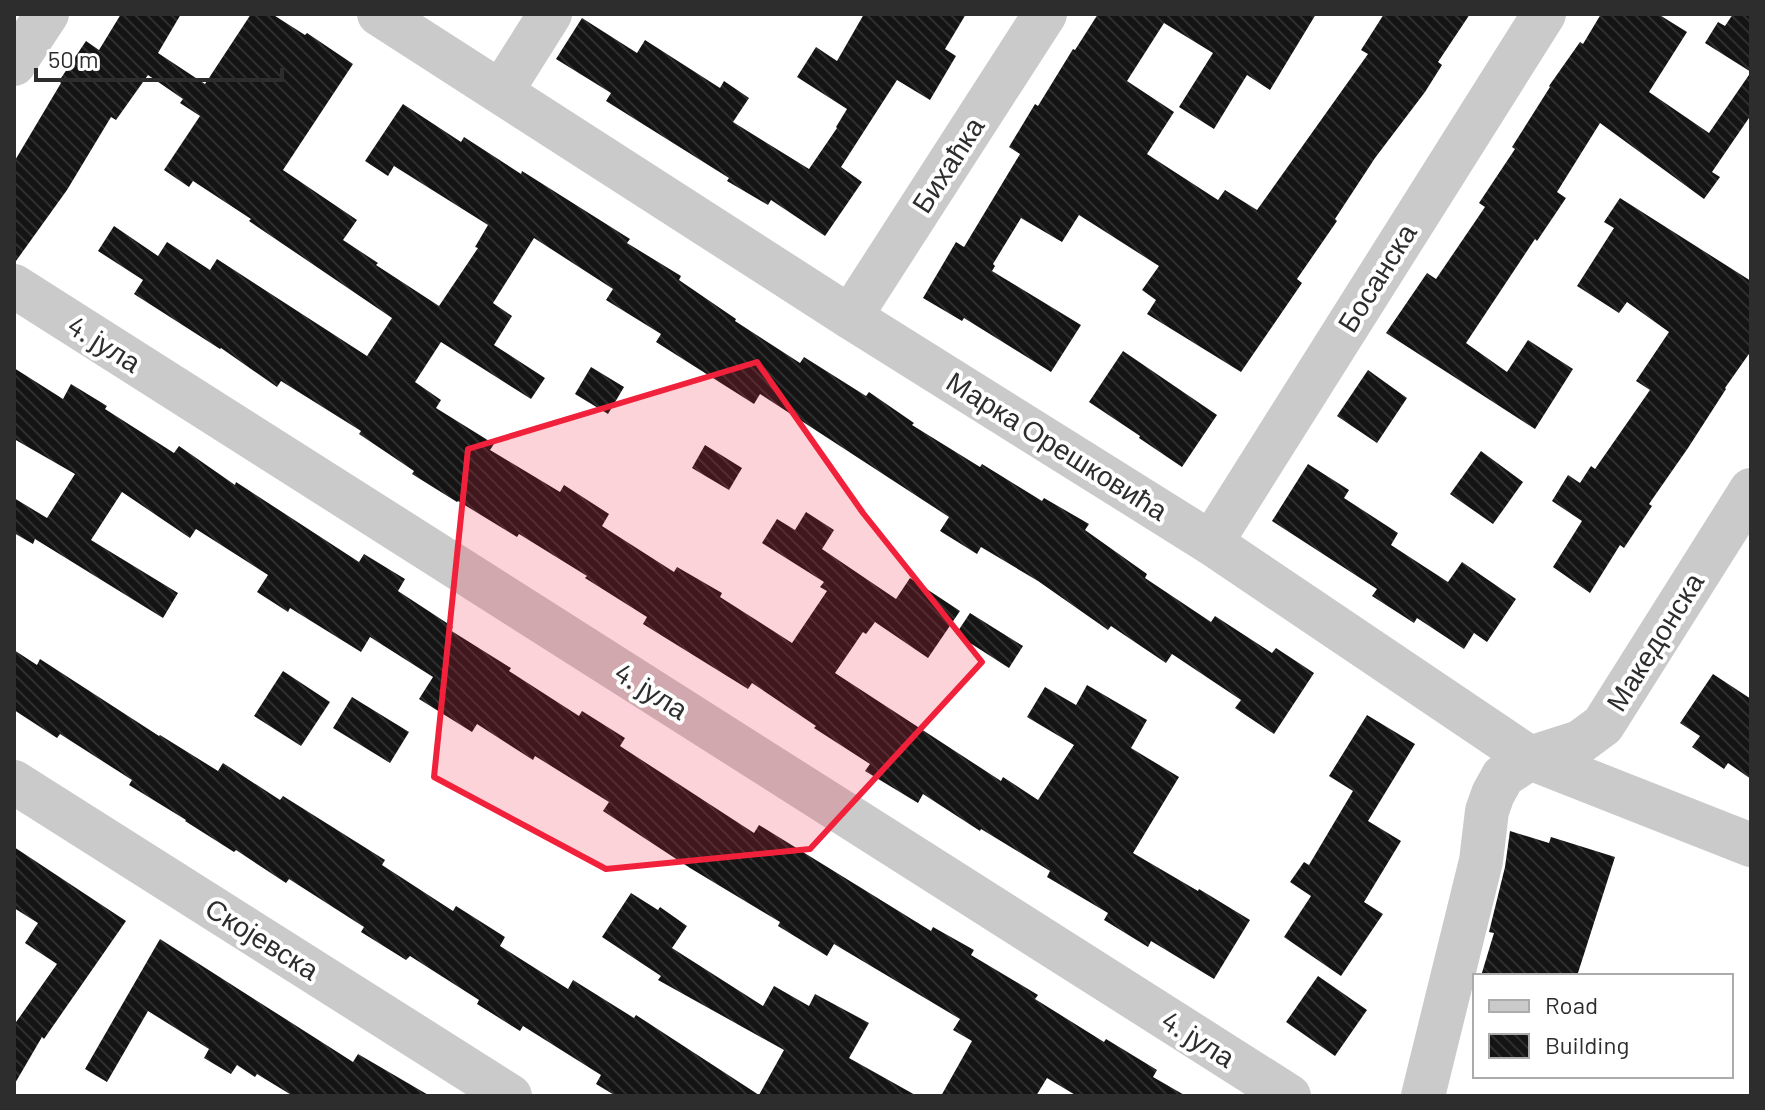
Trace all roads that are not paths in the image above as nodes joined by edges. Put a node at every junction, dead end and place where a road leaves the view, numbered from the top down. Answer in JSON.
{"nodes":[{"id":1,"x":47,"y":14,"type":"edge"},
{"id":2,"x":379,"y":14,"type":"edge"},
{"id":3,"x":550,"y":14,"type":"edge"},
{"id":4,"x":1045,"y":14,"type":"edge"},
{"id":5,"x":1544,"y":14,"type":"edge"},
{"id":6,"x":14,"y":64,"type":"edge"},
{"id":7,"x":501,"y":92,"type":"junction"},
{"id":8,"x":14,"y":286,"type":"edge"},
{"id":9,"x":850,"y":317,"type":"junction"},
{"id":10,"x":1751,"y":490,"type":"edge"},
{"id":11,"x":1211,"y":543,"type":"junction"},
{"id":12,"x":1530,"y":758,"type":"junction"},
{"id":13,"x":14,"y":782,"type":"edge"},
{"id":14,"x":1751,"y":845,"type":"edge"},
{"id":15,"x":510,"y":1096,"type":"edge"},
{"id":16,"x":1289,"y":1096,"type":"edge"},
{"id":17,"x":1423,"y":1096,"type":"edge"}],
"edges":[{"from":1,"to":6,"type":"street"},
{"from":2,"to":7,"type":"street","name":"Марка Орешковића"},
{"from":3,"to":7,"type":"street"},
{"from":4,"to":9,"type":"street","name":"Бихаћка"},
{"from":5,"to":11,"type":"street","name":"Босанска"},
{"from":7,"to":9,"type":"street","name":"Марка Орешковића"},
{"from":8,"to":16,"type":"street","name":"4. јула"},
{"from":9,"to":11,"type":"street","name":"Марка Орешковића"},
{"from":10,"to":12,"type":"street","name":"Македонска"},
{"from":11,"to":12,"type":"street","name":"Марка Орешковића"},
{"from":12,"to":14,"type":"street","name":"Марка Орешковића"},
{"from":12,"to":17,"type":"street"},
{"from":13,"to":15,"type":"street","name":"Скојевска"}]}
